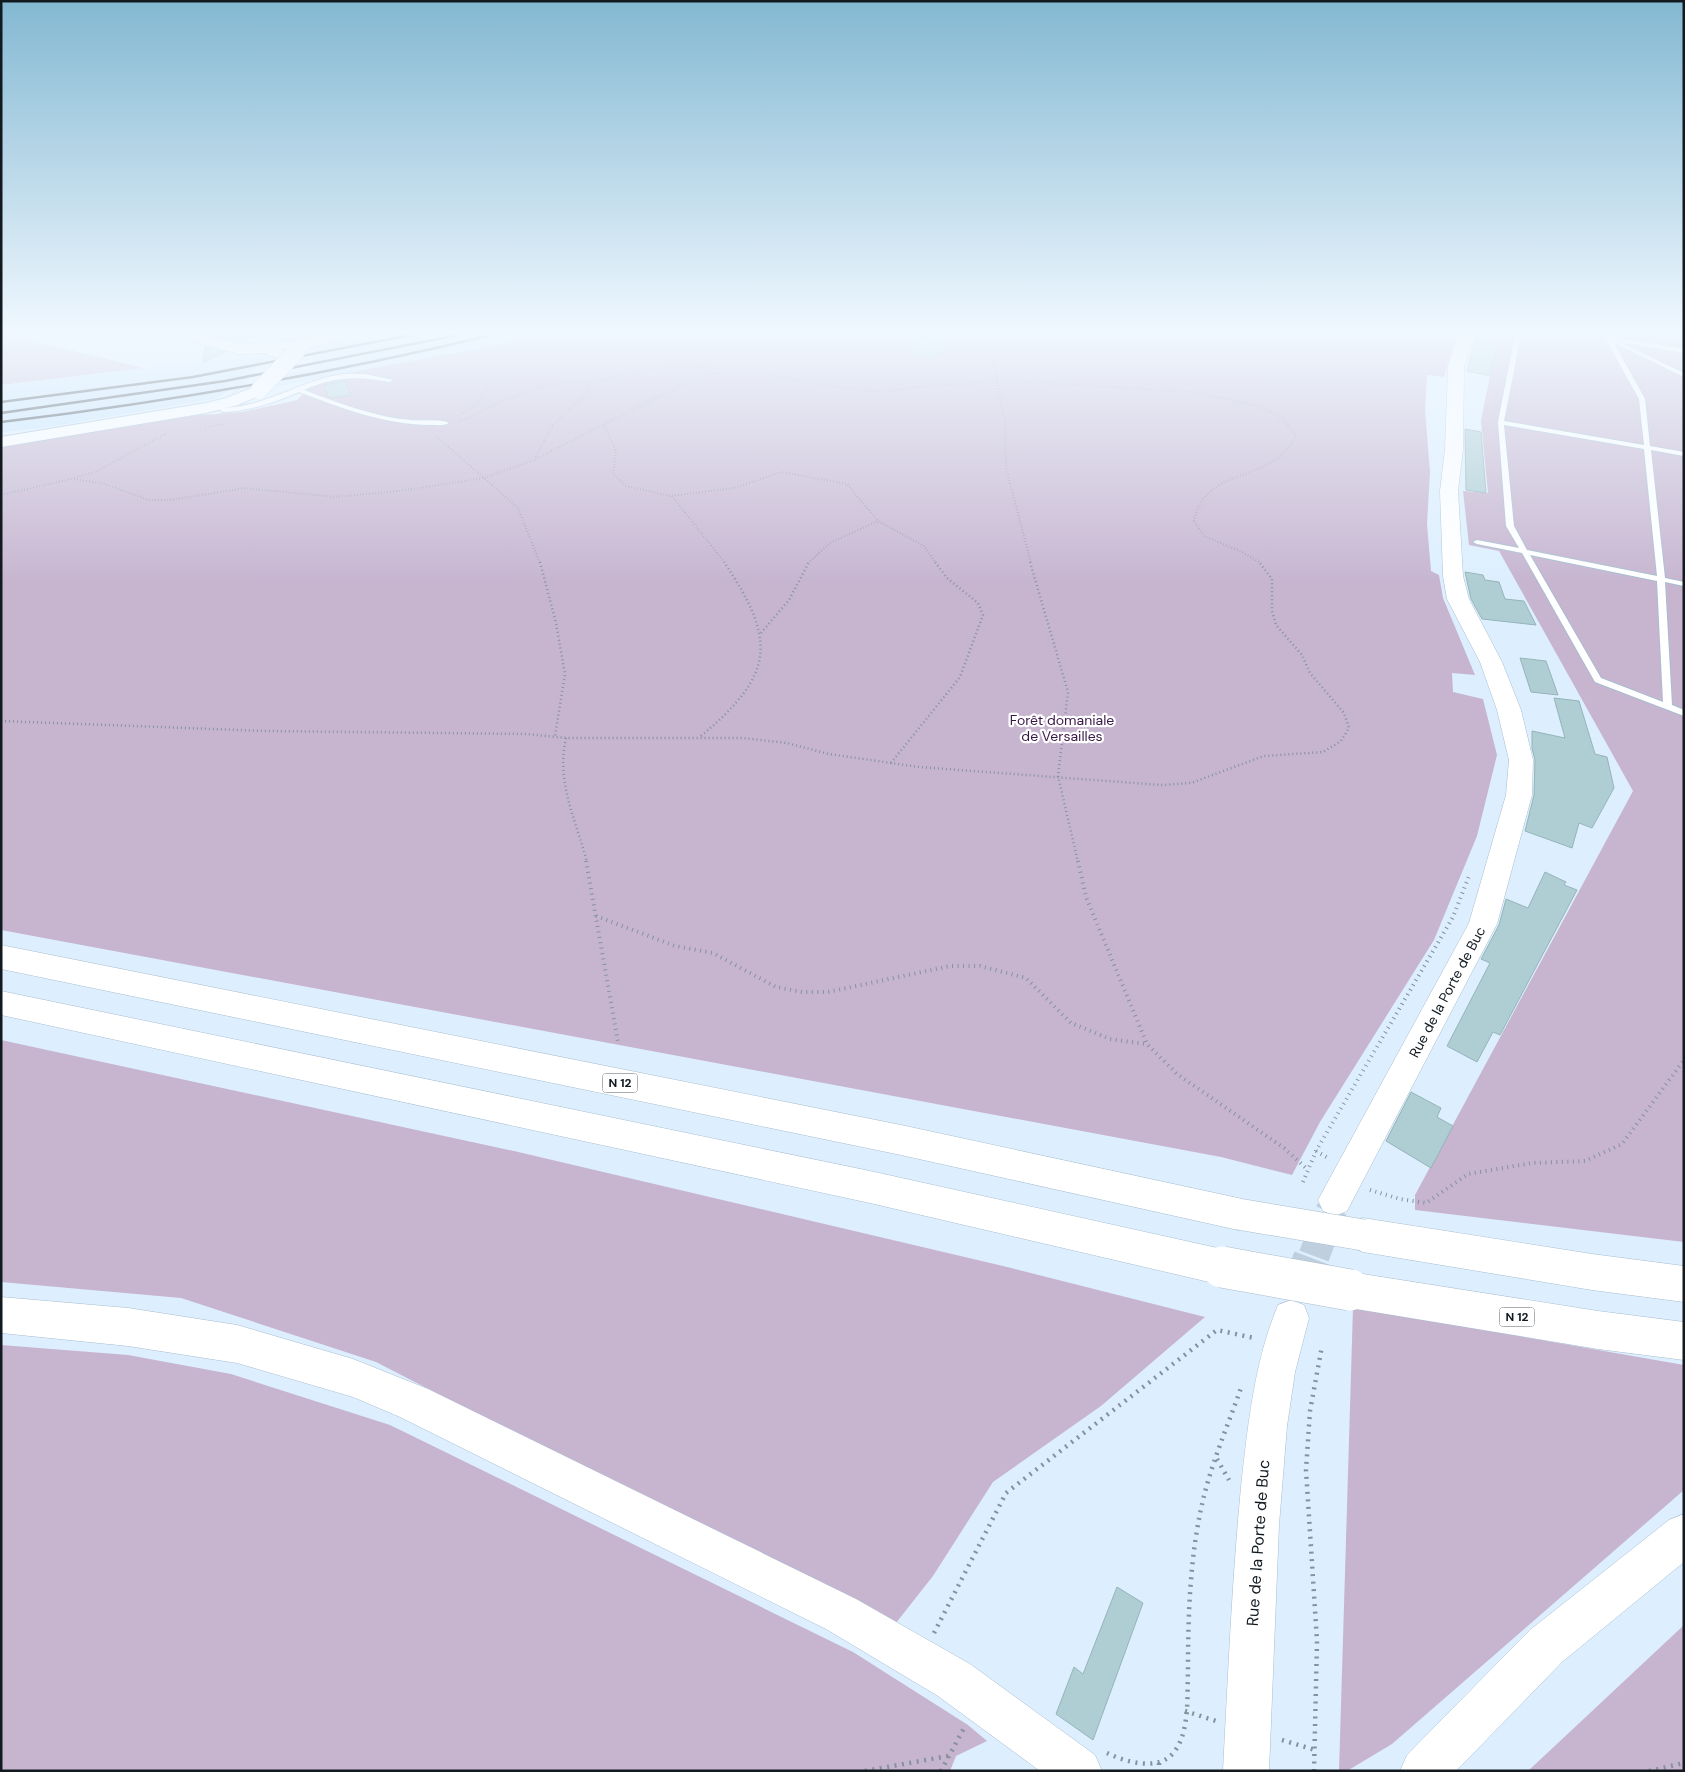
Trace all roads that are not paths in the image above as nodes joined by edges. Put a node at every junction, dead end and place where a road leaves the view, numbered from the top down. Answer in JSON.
{"nodes":[{"id":1,"x":146,"y":418,"type":"edge"},
{"id":2,"x":379,"y":418,"type":"edge"},
{"id":3,"x":1455,"y":418,"type":"edge"},
{"id":4,"x":1502,"y":418,"type":"edge"},
{"id":5,"x":1644,"y":418,"type":"edge"},
{"id":6,"x":1501,"y":422,"type":"junction"},
{"id":7,"x":446,"y":423,"type":"road end"},
{"id":8,"x":1,"y":442,"type":"edge"},
{"id":9,"x":1648,"y":448,"type":"junction"},
{"id":10,"x":1684,"y":454,"type":"edge"},
{"id":11,"x":1477,"y":542,"type":"dead end"},
{"id":12,"x":1523,"y":550,"type":"junction"},
{"id":13,"x":1661,"y":580,"type":"junction"},
{"id":14,"x":1684,"y":584,"type":"edge"},
{"id":15,"x":1668,"y":707,"type":"junction"},
{"id":16,"x":1684,"y":713,"type":"edge"},
{"id":17,"x":1,"y":957,"type":"edge"},
{"id":18,"x":1,"y":1003,"type":"edge"},
{"id":19,"x":1335,"y":1200,"type":"tunnel mouth"},
{"id":20,"x":1684,"y":1284,"type":"edge"},
{"id":21,"x":1,"y":1315,"type":"edge"},
{"id":22,"x":1290,"y":1334,"type":"road end"},
{"id":23,"x":1684,"y":1341,"type":"edge"},
{"id":24,"x":1684,"y":1535,"type":"edge"},
{"id":25,"x":1079,"y":1771,"type":"edge"},
{"id":26,"x":1246,"y":1771,"type":"edge"},
{"id":27,"x":1423,"y":1771,"type":"edge"}],
"edges":[{"from":1,"to":8,"type":"street"},
{"from":2,"to":7,"type":"lane"},
{"from":3,"to":19,"type":"main road","name":"Rue de la Porte de Buc"},
{"from":4,"to":6,"type":"lane"},
{"from":5,"to":9,"type":"lane"},
{"from":6,"to":9,"type":"lane"},
{"from":6,"to":12,"type":"lane"},
{"from":9,"to":10,"type":"lane"},
{"from":9,"to":13,"type":"lane"},
{"from":11,"to":12,"type":"lane"},
{"from":12,"to":13,"type":"lane"},
{"from":12,"to":15,"type":"lane"},
{"from":13,"to":14,"type":"lane"},
{"from":13,"to":15,"type":"lane"},
{"from":15,"to":16,"type":"lane"},
{"from":17,"to":20,"type":"main road","number":"N 12","bridge":true},
{"from":18,"to":23,"type":"main road","number":"N 12","bridge":true},
{"from":21,"to":25,"type":"main road"},
{"from":22,"to":26,"type":"main road","name":"Rue de la Porte de Buc"},
{"from":24,"to":27,"type":"main road"}]}
